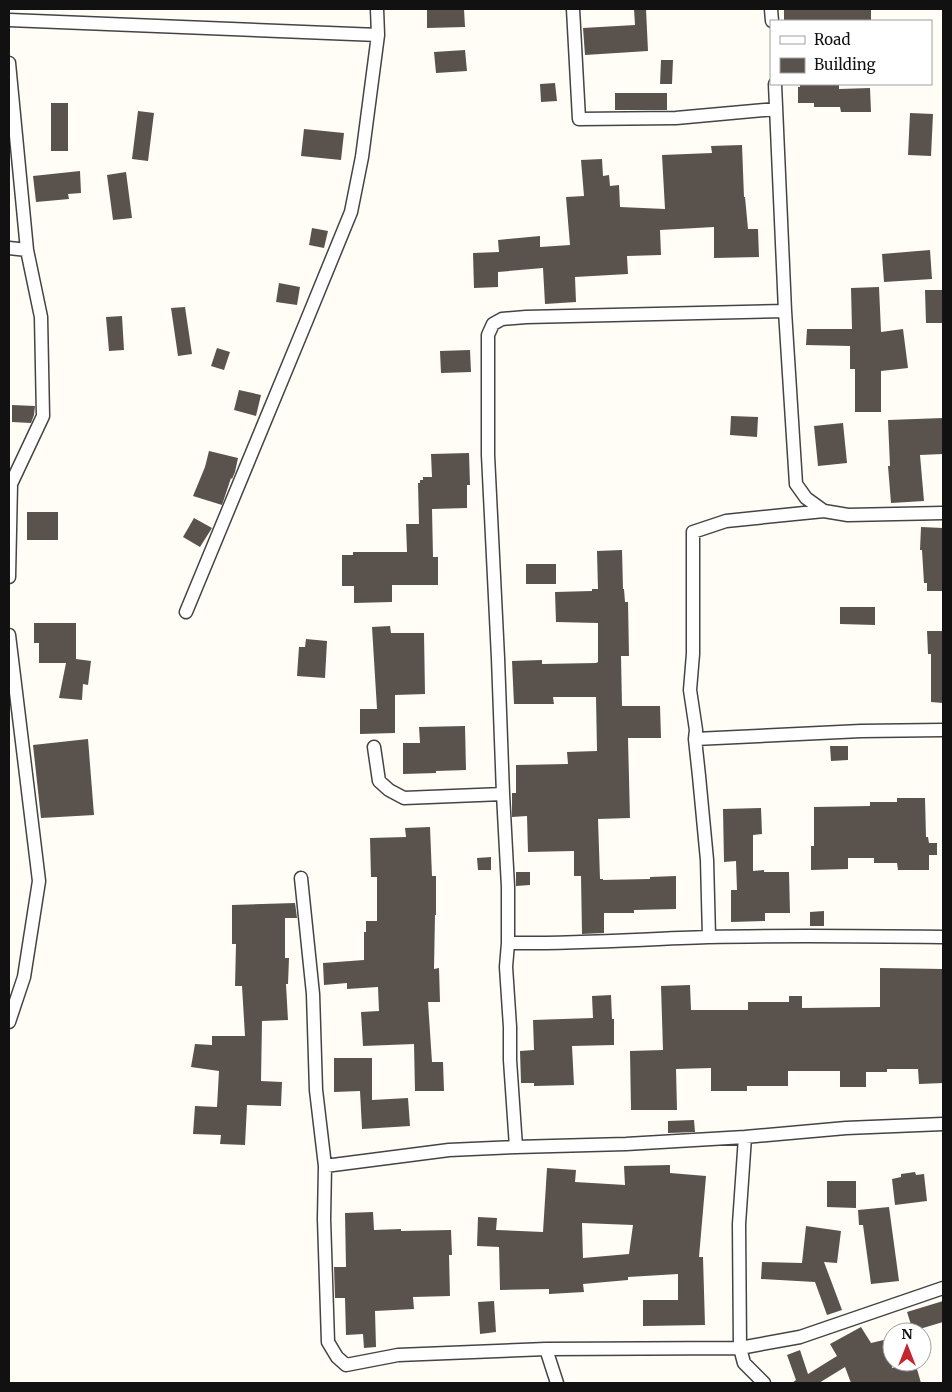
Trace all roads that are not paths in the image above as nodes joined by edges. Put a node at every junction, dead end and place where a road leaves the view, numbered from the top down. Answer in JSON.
{"nodes":[{"id":1,"x":376,"y":9,"type":"edge"},
{"id":2,"x":573,"y":9,"type":"edge"},
{"id":3,"x":9,"y":20,"type":"edge"},
{"id":4,"x":378,"y":35,"type":"junction"},
{"id":5,"x":9,"y":63,"type":"edge"},
{"id":6,"x":775,"y":85,"type":"edge"},
{"id":7,"x":776,"y":109,"type":"junction"},
{"id":8,"x":9,"y":248,"type":"edge"},
{"id":9,"x":27,"y":250,"type":"junction"},
{"id":10,"x":786,"y":310,"type":"junction"},
{"id":11,"x":824,"y":511,"type":"junction"},
{"id":12,"x":943,"y":513,"type":"edge"},
{"id":13,"x":9,"y":577,"type":"edge"},
{"id":14,"x":186,"y":612,"type":"dead end"},
{"id":15,"x":9,"y":634,"type":"edge"},
{"id":16,"x":943,"y":730,"type":"edge"},
{"id":17,"x":695,"y":739,"type":"junction"},
{"id":18,"x":374,"y":746,"type":"dead end"},
{"id":19,"x":503,"y":794,"type":"junction"},
{"id":20,"x":300,"y":878,"type":"dead end"},
{"id":21,"x":709,"y":937,"type":"junction"},
{"id":22,"x":943,"y":937,"type":"edge"},
{"id":23,"x":508,"y":943,"type":"junction"},
{"id":24,"x":9,"y":1022,"type":"edge"},
{"id":25,"x":943,"y":1124,"type":"edge"},
{"id":26,"x":745,"y":1137,"type":"junction"},
{"id":27,"x":516,"y":1147,"type":"junction"},
{"id":28,"x":325,"y":1166,"type":"junction"},
{"id":29,"x":943,"y":1288,"type":"edge"},
{"id":30,"x":740,"y":1348,"type":"junction"},
{"id":31,"x":546,"y":1349,"type":"junction"},
{"id":32,"x":557,"y":1383,"type":"edge"},
{"id":33,"x":764,"y":1383,"type":"edge"}],
"edges":[{"from":1,"to":4,"type":"street"},
{"from":2,"to":7,"type":"street"},
{"from":3,"to":4,"type":"street"},
{"from":4,"to":14,"type":"street"},
{"from":5,"to":9,"type":"street"},
{"from":6,"to":7,"type":"street"},
{"from":7,"to":10,"type":"street"},
{"from":8,"to":9,"type":"street"},
{"from":9,"to":13,"type":"street"},
{"from":10,"to":11,"type":"street"},
{"from":10,"to":19,"type":"street"},
{"from":11,"to":12,"type":"street"},
{"from":11,"to":17,"type":"street"},
{"from":15,"to":24,"type":"street"},
{"from":16,"to":17,"type":"street"},
{"from":17,"to":21,"type":"street"},
{"from":18,"to":19,"type":"street"},
{"from":19,"to":23,"type":"street"},
{"from":20,"to":28,"type":"street"},
{"from":21,"to":22,"type":"street"},
{"from":21,"to":23,"type":"street"},
{"from":23,"to":27,"type":"street"},
{"from":25,"to":26,"type":"street"},
{"from":26,"to":27,"type":"street"},
{"from":26,"to":30,"type":"street"},
{"from":27,"to":28,"type":"street"},
{"from":28,"to":31,"type":"street"},
{"from":29,"to":30,"type":"street"},
{"from":30,"to":31,"type":"street"},
{"from":30,"to":33,"type":"street"},
{"from":31,"to":32,"type":"street"}]}
